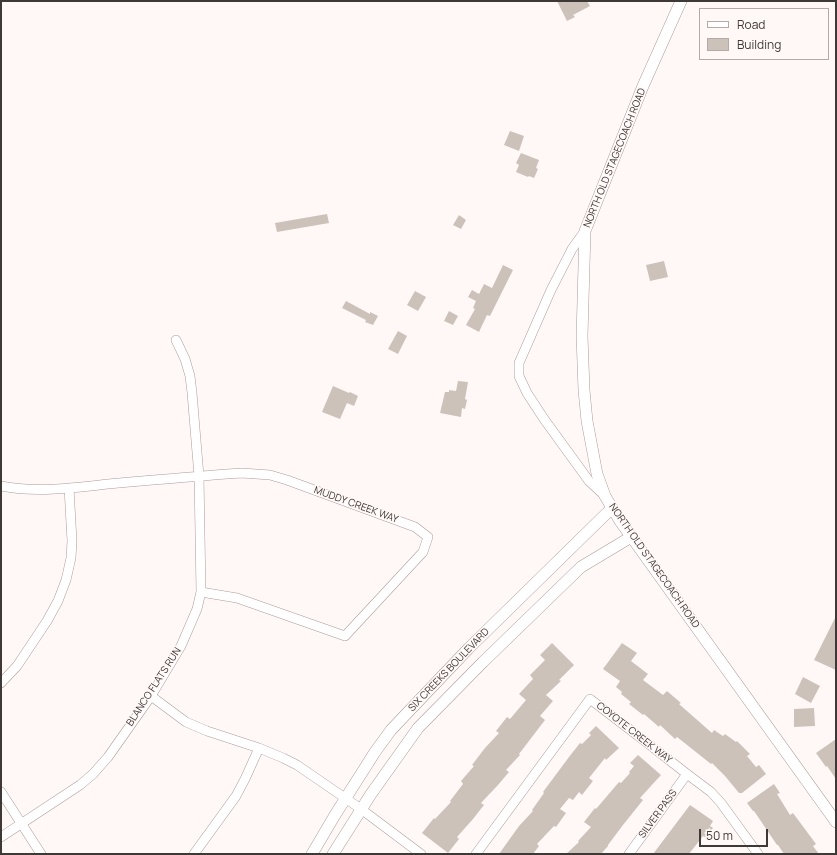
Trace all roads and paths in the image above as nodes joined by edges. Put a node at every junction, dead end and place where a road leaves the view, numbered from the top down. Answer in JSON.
{"nodes":[{"id":1,"x":681,"y":1,"type":"edge"},
{"id":2,"x":586,"y":231,"type":"junction"},
{"id":3,"x":176,"y":340,"type":"dead end"},
{"id":4,"x":199,"y":476,"type":"junction"},
{"id":5,"x":1,"y":486,"type":"edge"},
{"id":6,"x":69,"y":488,"type":"junction"},
{"id":7,"x":605,"y":496,"type":"junction"},
{"id":8,"x":612,"y":508,"type":"junction"},
{"id":9,"x":631,"y":537,"type":"junction"},
{"id":10,"x":201,"y":592,"type":"junction"},
{"id":11,"x":1,"y":683,"type":"edge"},
{"id":12,"x":151,"y":696,"type":"junction"},
{"id":13,"x":259,"y":748,"type":"junction"},
{"id":14,"x":687,"y":774,"type":"junction"},
{"id":15,"x":1,"y":792,"type":"edge"},
{"id":16,"x":346,"y":799,"type":"junction"},
{"id":17,"x":361,"y":809,"type":"junction"},
{"id":18,"x":836,"y":822,"type":"edge"},
{"id":19,"x":21,"y":824,"type":"junction"},
{"id":20,"x":1,"y":837,"type":"edge"},
{"id":21,"x":41,"y":854,"type":"edge"},
{"id":22,"x":194,"y":854,"type":"edge"},
{"id":23,"x":312,"y":854,"type":"edge"},
{"id":24,"x":333,"y":854,"type":"edge"},
{"id":25,"x":421,"y":854,"type":"edge"},
{"id":26,"x":476,"y":854,"type":"edge"},
{"id":27,"x":629,"y":854,"type":"edge"},
{"id":28,"x":758,"y":854,"type":"edge"}],
"edges":[{"from":1,"to":2,"type":"street","name":"NORTH OLD STAGECOACH ROAD"},
{"from":2,"to":7,"type":"street","name":"NORTH OLD STAGECOACH ROAD"},
{"from":2,"to":7,"type":"street"},
{"from":3,"to":4,"type":"street","name":"BLANCO FLATS RUN"},
{"from":4,"to":6,"type":"street","name":"MUDDY CREEK WAY"},
{"from":4,"to":10,"type":"street","name":"BLANCO FLATS RUN"},
{"from":4,"to":10,"type":"street","name":"MUDDY CREEK WAY"},
{"from":5,"to":6,"type":"street","name":"MUDDY CREEK WAY"},
{"from":6,"to":11,"type":"street"},
{"from":7,"to":8,"type":"street","name":"NORTH OLD STAGECOACH ROAD"},
{"from":8,"to":9,"type":"street","name":"NORTH OLD STAGECOACH ROAD"},
{"from":8,"to":16,"type":"street","name":"SIX CREEKS BOULEVARD"},
{"from":9,"to":17,"type":"street","name":"SIX CREEKS BOULEVARD"},
{"from":9,"to":18,"type":"street","name":"NORTH OLD STAGECOACH ROAD"},
{"from":10,"to":12,"type":"street","name":"BLANCO FLATS RUN"},
{"from":12,"to":13,"type":"street"},
{"from":12,"to":19,"type":"street","name":"BLANCO FLATS RUN"},
{"from":13,"to":16,"type":"street"},
{"from":13,"to":22,"type":"street"},
{"from":14,"to":26,"type":"street","name":"COYOTE CREEK WAY"},
{"from":14,"to":27,"type":"street","name":"SILVER PASS"},
{"from":14,"to":28,"type":"street","name":"COYOTE CREEK WAY"},
{"from":15,"to":19,"type":"street"},
{"from":16,"to":17,"type":"street"},
{"from":16,"to":23,"type":"street","name":"SIX CREEKS BOULEVARD"},
{"from":17,"to":24,"type":"street","name":"SIX CREEKS BOULEVARD"},
{"from":17,"to":25,"type":"street"},
{"from":19,"to":20,"type":"street","name":"BLANCO FLATS RUN"},
{"from":19,"to":21,"type":"street"}]}
